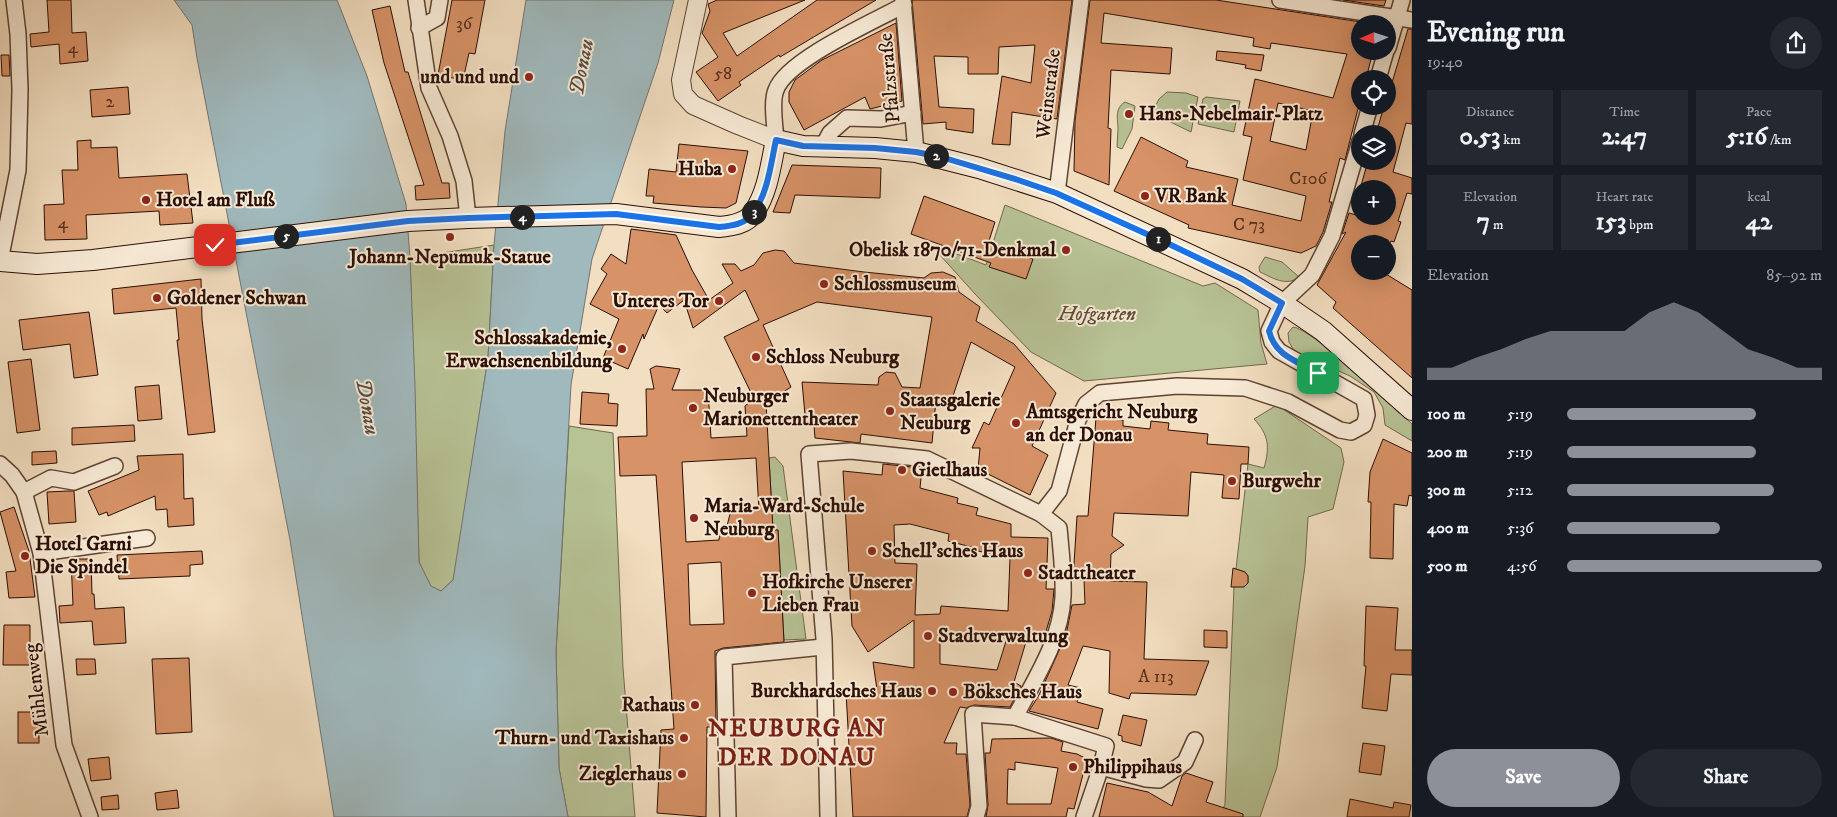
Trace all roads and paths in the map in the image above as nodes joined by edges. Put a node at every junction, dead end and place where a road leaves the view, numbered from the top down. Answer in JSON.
{"nodes":[{"id":1,"x":14,"y":0,"type":"edge"},
{"id":2,"x":416,"y":0,"type":"edge"},
{"id":3,"x":440,"y":0,"type":"edge"},
{"id":4,"x":698,"y":0,"type":"edge"},
{"id":5,"x":1081,"y":0,"type":"edge"},
{"id":6,"x":1280,"y":0,"type":"edge"},
{"id":7,"x":1402,"y":0,"type":"edge"},
{"id":8,"x":904,"y":2,"type":"edge"},
{"id":9,"x":1382,"y":15,"type":"edge"},
{"id":10,"x":1396,"y":17,"type":"joint"},
{"id":11,"x":1412,"y":20,"type":"edge"},
{"id":12,"x":418,"y":28,"type":"junction"},
{"id":13,"x":913,"y":113,"type":"junction"},
{"id":14,"x":776,"y":140,"type":"junction"},
{"id":15,"x":823,"y":146,"type":"junction"},
{"id":16,"x":916,"y":152,"type":"junction"},
{"id":17,"x":1351,"y":170,"type":"edge"},
{"id":18,"x":1056,"y":193,"type":"junction"},
{"id":19,"x":468,"y":218,"type":"junction"},
{"id":20,"x":0,"y":262,"type":"edge"},
{"id":21,"x":1282,"y":303,"type":"junction"},
{"id":22,"x":1412,"y":410,"type":"edge"},
{"id":23,"x":0,"y":464,"type":"edge"},
{"id":24,"x":115,"y":466,"type":"dead end"},
{"id":25,"x":24,"y":492,"type":"junction"},
{"id":26,"x":1041,"y":514,"type":"junction"},
{"id":27,"x":147,"y":538,"type":"dead end"},
{"id":28,"x":41,"y":554,"type":"junction"},
{"id":29,"x":823,"y":647,"type":"junction"},
{"id":30,"x":1016,"y":717,"type":"junction"},
{"id":31,"x":1195,"y":740,"type":"dead end"},
{"id":32,"x":1101,"y":767,"type":"junction"},
{"id":33,"x":90,"y":817,"type":"edge"},
{"id":34,"x":728,"y":817,"type":"edge"},
{"id":35,"x":828,"y":817,"type":"edge"},
{"id":36,"x":976,"y":817,"type":"edge"},
{"id":37,"x":1084,"y":817,"type":"edge"}],
"edges":[{"from":1,"to":20,"type":"street"},
{"from":2,"to":12,"type":"street"},
{"from":3,"to":12,"type":"street"},
{"from":4,"to":14,"type":"street"},
{"from":5,"to":18,"type":"street","name":"Weinstraße"},
{"from":6,"to":9,"type":"street"},
{"from":7,"to":10,"type":"street"},
{"from":8,"to":13,"type":"street","name":"Pfalzstraße"},
{"from":8,"to":14,"type":"street"},
{"from":10,"to":11,"type":"street"},
{"from":12,"to":19,"type":"street"},
{"from":13,"to":15,"type":"street"},
{"from":13,"to":16,"type":"street","name":"Pfalzstraße"},
{"from":14,"to":15,"type":"main road"},
{"from":14,"to":19,"type":"main road"},
{"from":15,"to":16,"type":"main road"},
{"from":16,"to":18,"type":"main road"},
{"from":17,"to":21,"type":"street"},
{"from":18,"to":21,"type":"main road"},
{"from":19,"to":20,"type":"main road"},
{"from":21,"to":22,"type":"main road"},
{"from":21,"to":26,"type":"street"},
{"from":23,"to":25,"type":"street","name":"Mühlenweg"},
{"from":24,"to":25,"type":"street"},
{"from":25,"to":28,"type":"street","name":"Mühlenweg"},
{"from":26,"to":29,"type":"street"},
{"from":26,"to":30,"type":"street"},
{"from":27,"to":28,"type":"street"},
{"from":28,"to":33,"type":"street","name":"Mühlenweg"},
{"from":29,"to":34,"type":"street"},
{"from":29,"to":35,"type":"street"},
{"from":30,"to":32,"type":"street"},
{"from":30,"to":36,"type":"street"},
{"from":31,"to":32,"type":"street"},
{"from":32,"to":37,"type":"street"}]}
